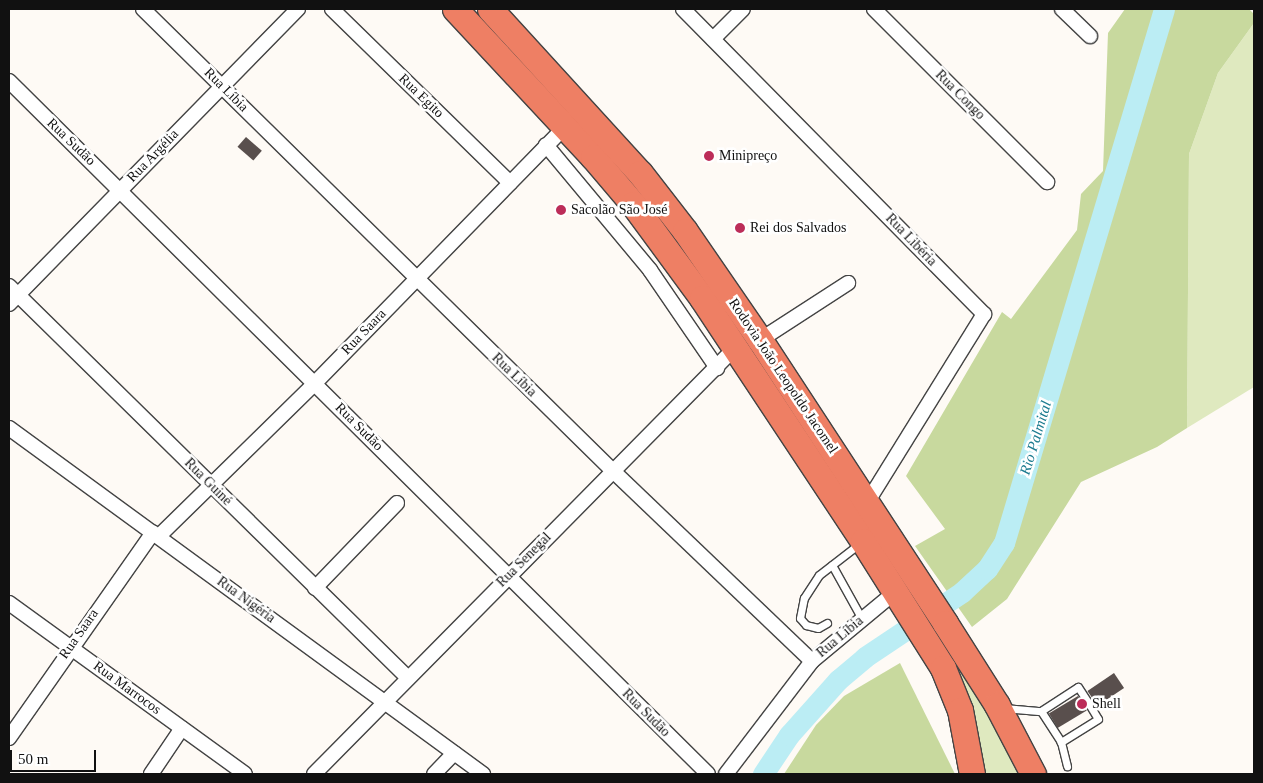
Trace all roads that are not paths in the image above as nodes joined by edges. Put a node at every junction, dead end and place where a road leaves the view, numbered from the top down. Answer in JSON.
{"nodes":[{"id":1,"x":143,"y":9,"type":"edge"},
{"id":2,"x":298,"y":9,"type":"edge"},
{"id":3,"x":332,"y":9,"type":"edge"},
{"id":4,"x":455,"y":9,"type":"edge"},
{"id":5,"x":490,"y":9,"type":"edge"},
{"id":6,"x":683,"y":9,"type":"edge"},
{"id":7,"x":743,"y":9,"type":"edge"},
{"id":8,"x":874,"y":9,"type":"edge"},
{"id":9,"x":1062,"y":9,"type":"edge"},
{"id":10,"x":1090,"y":36,"type":"dead end"},
{"id":11,"x":713,"y":39,"type":"junction"},
{"id":12,"x":9,"y":81,"type":"edge"},
{"id":13,"x":222,"y":86,"type":"junction"},
{"id":14,"x":566,"y":126,"type":"junction"},
{"id":15,"x":546,"y":146,"type":"junction"},
{"id":16,"x":1047,"y":182,"type":"dead end"},
{"id":17,"x":510,"y":183,"type":"junction"},
{"id":18,"x":120,"y":190,"type":"junction"},
{"id":19,"x":416,"y":278,"type":"junction"},
{"id":20,"x":848,"y":283,"type":"dead end"},
{"id":21,"x":12,"y":295,"type":"edge"},
{"id":22,"x":760,"y":340,"type":"junction"},
{"id":23,"x":735,"y":348,"type":"junction"},
{"id":24,"x":717,"y":368,"type":"junction"},
{"id":25,"x":315,"y":383,"type":"junction"},
{"id":26,"x":9,"y":428,"type":"edge"},
{"id":27,"x":613,"y":472,"type":"junction"},
{"id":28,"x":212,"y":486,"type":"junction"},
{"id":29,"x":397,"y":503,"type":"dead end"},
{"id":30,"x":867,"y":503,"type":"junction"},
{"id":31,"x":156,"y":534,"type":"junction"},
{"id":32,"x":863,"y":541,"type":"junction"},
{"id":33,"x":832,"y":565,"type":"junction"},
{"id":34,"x":508,"y":576,"type":"junction"},
{"id":35,"x":315,"y":588,"type":"junction"},
{"id":36,"x":901,"y":602,"type":"junction"},
{"id":37,"x":9,"y":603,"type":"edge"},
{"id":38,"x":862,"y":619,"type":"junction"},
{"id":39,"x":827,"y":623,"type":"dead end"},
{"id":40,"x":70,"y":647,"type":"junction"},
{"id":41,"x":812,"y":661,"type":"junction"},
{"id":42,"x":408,"y":678,"type":"junction"},
{"id":43,"x":385,"y":702,"type":"junction"},
{"id":44,"x":997,"y":705,"type":"junction"},
{"id":45,"x":1041,"y":710,"type":"junction"},
{"id":46,"x":182,"y":728,"type":"junction"},
{"id":47,"x":9,"y":738,"type":"edge"},
{"id":48,"x":1061,"y":742,"type":"junction"},
{"id":49,"x":454,"y":753,"type":"junction"},
{"id":50,"x":1068,"y":766,"type":"dead end"},
{"id":51,"x":151,"y":774,"type":"edge"},
{"id":52,"x":246,"y":774,"type":"edge"},
{"id":53,"x":314,"y":774,"type":"edge"},
{"id":54,"x":434,"y":774,"type":"edge"},
{"id":55,"x":483,"y":774,"type":"edge"},
{"id":56,"x":708,"y":774,"type":"edge"},
{"id":57,"x":726,"y":774,"type":"edge"},
{"id":58,"x":972,"y":774,"type":"edge"},
{"id":59,"x":1033,"y":774,"type":"edge"}],
"edges":[{"from":1,"to":13,"type":"street","name":"Rua Líbia"},
{"from":2,"to":13,"type":"street","name":"Rua Argélia"},
{"from":3,"to":17,"type":"street","name":"Rua Egito"},
{"from":4,"to":14,"type":"highway","name":"Rodovia João Leopoldo Jacomel"},
{"from":5,"to":22,"type":"highway","name":"Rodovia João Leopoldo Jacomel"},
{"from":6,"to":11,"type":"street","name":"Rua Libéria"},
{"from":7,"to":11,"type":"street"},
{"from":8,"to":16,"type":"street","name":"Rua Congo"},
{"from":9,"to":10,"type":"street"},
{"from":11,"to":30,"type":"street","name":"Rua Libéria"},
{"from":12,"to":18,"type":"street","name":"Rua Sudão"},
{"from":13,"to":18,"type":"street","name":"Rua Argélia"},
{"from":13,"to":19,"type":"street","name":"Rua Líbia"},
{"from":14,"to":15,"type":"street","name":"Rua Saara"},
{"from":14,"to":23,"type":"highway","name":"Rodovia João Leopoldo Jacomel"},
{"from":15,"to":17,"type":"street","name":"Rua Saara"},
{"from":15,"to":24,"type":"street"},
{"from":17,"to":19,"type":"street","name":"Rua Saara"},
{"from":18,"to":21,"type":"street","name":"Rua Argélia"},
{"from":18,"to":25,"type":"street","name":"Rua Sudão"},
{"from":19,"to":25,"type":"street","name":"Rua Saara"},
{"from":19,"to":27,"type":"street","name":"Rua Líbia"},
{"from":20,"to":22,"type":"street"},
{"from":21,"to":28,"type":"street","name":"Rua Guiné"},
{"from":22,"to":30,"type":"highway","name":"Rodovia João Leopoldo Jacomel"},
{"from":23,"to":24,"type":"street","name":"Rua Senegal"},
{"from":23,"to":32,"type":"highway","name":"Rodovia João Leopoldo Jacomel"},
{"from":24,"to":27,"type":"street","name":"Rua Senegal"},
{"from":25,"to":28,"type":"street","name":"Rua Saara"},
{"from":25,"to":34,"type":"street","name":"Rua Sudão"},
{"from":26,"to":31,"type":"street","name":"Rua Nigéria"},
{"from":27,"to":34,"type":"street","name":"Rua Senegal"},
{"from":27,"to":41,"type":"street","name":"Rua Líbia"},
{"from":28,"to":31,"type":"street","name":"Rua Saara"},
{"from":28,"to":35,"type":"street","name":"Rua Guiné"},
{"from":29,"to":35,"type":"street"},
{"from":30,"to":44,"type":"highway","name":"Rodovia João Leopoldo Jacomel"},
{"from":31,"to":40,"type":"street","name":"Rua Saara"},
{"from":31,"to":43,"type":"street","name":"Rua Nigéria"},
{"from":32,"to":33,"type":"lane"},
{"from":32,"to":36,"type":"highway","name":"Rodovia João Leopoldo Jacomel"},
{"from":33,"to":38,"type":"lane"},
{"from":33,"to":39,"type":"lane"},
{"from":34,"to":42,"type":"street","name":"Rua Senegal"},
{"from":34,"to":56,"type":"street","name":"Rua Sudão"},
{"from":35,"to":42,"type":"street","name":"Rua Guiné"},
{"from":36,"to":38,"type":"street","name":"Rua Líbia"},
{"from":36,"to":58,"type":"highway","name":"Rodovia João Leopoldo Jacomel"},
{"from":37,"to":40,"type":"street","name":"Rua Marrocos"},
{"from":38,"to":41,"type":"street","name":"Rua Líbia"},
{"from":40,"to":46,"type":"street","name":"Rua Marrocos"},
{"from":40,"to":47,"type":"street","name":"Rua Saara"},
{"from":41,"to":57,"type":"street"},
{"from":42,"to":43,"type":"street","name":"Rua Senegal"},
{"from":43,"to":49,"type":"street","name":"Rua Nigéria"},
{"from":43,"to":53,"type":"street","name":"Rua Senegal"},
{"from":44,"to":45,"type":"lane"},
{"from":44,"to":59,"type":"highway","name":"Rodovia João Leopoldo Jacomel"},
{"from":45,"to":48,"type":"lane"},
{"from":45,"to":48,"type":"lane"},
{"from":46,"to":51,"type":"street"},
{"from":46,"to":52,"type":"street","name":"Rua Marrocos"},
{"from":48,"to":50,"type":"lane"},
{"from":49,"to":54,"type":"street"},
{"from":49,"to":55,"type":"street","name":"Rua Nigéria"}]}
